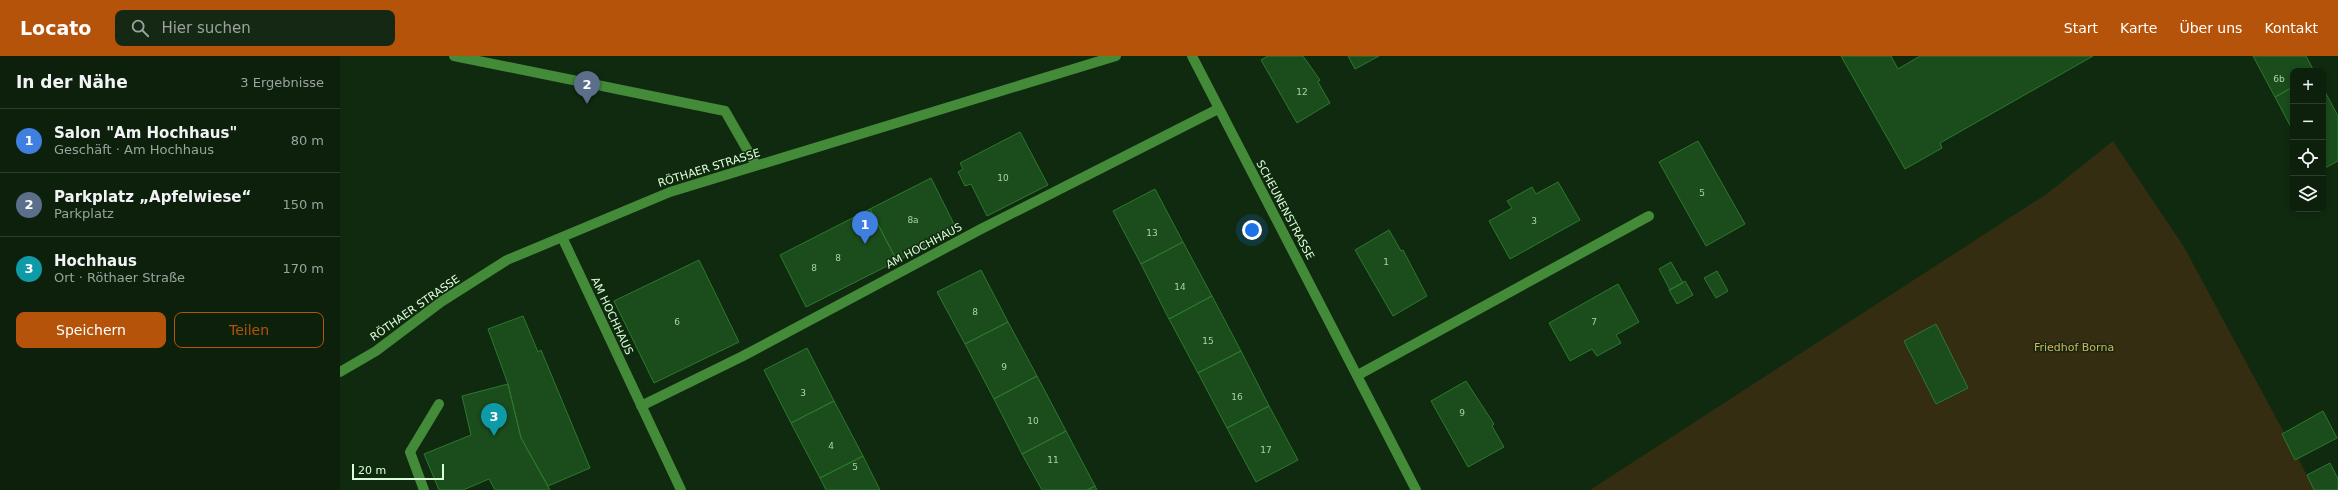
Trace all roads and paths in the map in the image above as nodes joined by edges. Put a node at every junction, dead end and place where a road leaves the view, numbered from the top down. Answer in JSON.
{"nodes":[{"id":1,"x":454,"y":56,"type":"edge"},
{"id":2,"x":1116,"y":56,"type":"edge"},
{"id":3,"x":1192,"y":56,"type":"edge"},
{"id":4,"x":1218,"y":109,"type":"junction"},
{"id":5,"x":756,"y":166,"type":"junction"},
{"id":6,"x":1649,"y":216,"type":"dead end"},
{"id":7,"x":562,"y":237,"type":"junction"},
{"id":8,"x":340,"y":372,"type":"edge"},
{"id":9,"x":1358,"y":375,"type":"junction"},
{"id":10,"x":439,"y":404,"type":"dead end"},
{"id":11,"x":641,"y":406,"type":"junction"},
{"id":12,"x":424,"y":490,"type":"edge"},
{"id":13,"x":681,"y":490,"type":"edge"},
{"id":14,"x":1416,"y":490,"type":"edge"}],
"edges":[{"from":1,"to":5,"type":"street"},
{"from":2,"to":5,"type":"street","name":"RÖTHAER STRASSE"},
{"from":3,"to":4,"type":"street","name":"SCHEUNENSTRASSE"},
{"from":4,"to":9,"type":"street","name":"SCHEUNENSTRASSE"},
{"from":4,"to":11,"type":"street","name":"AM HOCHHAUS"},
{"from":5,"to":7,"type":"street","name":"RÖTHAER STRASSE"},
{"from":6,"to":9,"type":"street"},
{"from":7,"to":8,"type":"street","name":"RÖTHAER STRASSE"},
{"from":7,"to":11,"type":"street","name":"AM HOCHHAUS"},
{"from":9,"to":14,"type":"street","name":"SCHEUNENSTRASSE"},
{"from":10,"to":12,"type":"street"},
{"from":11,"to":13,"type":"street","name":"AM HOCHHAUS"}]}
